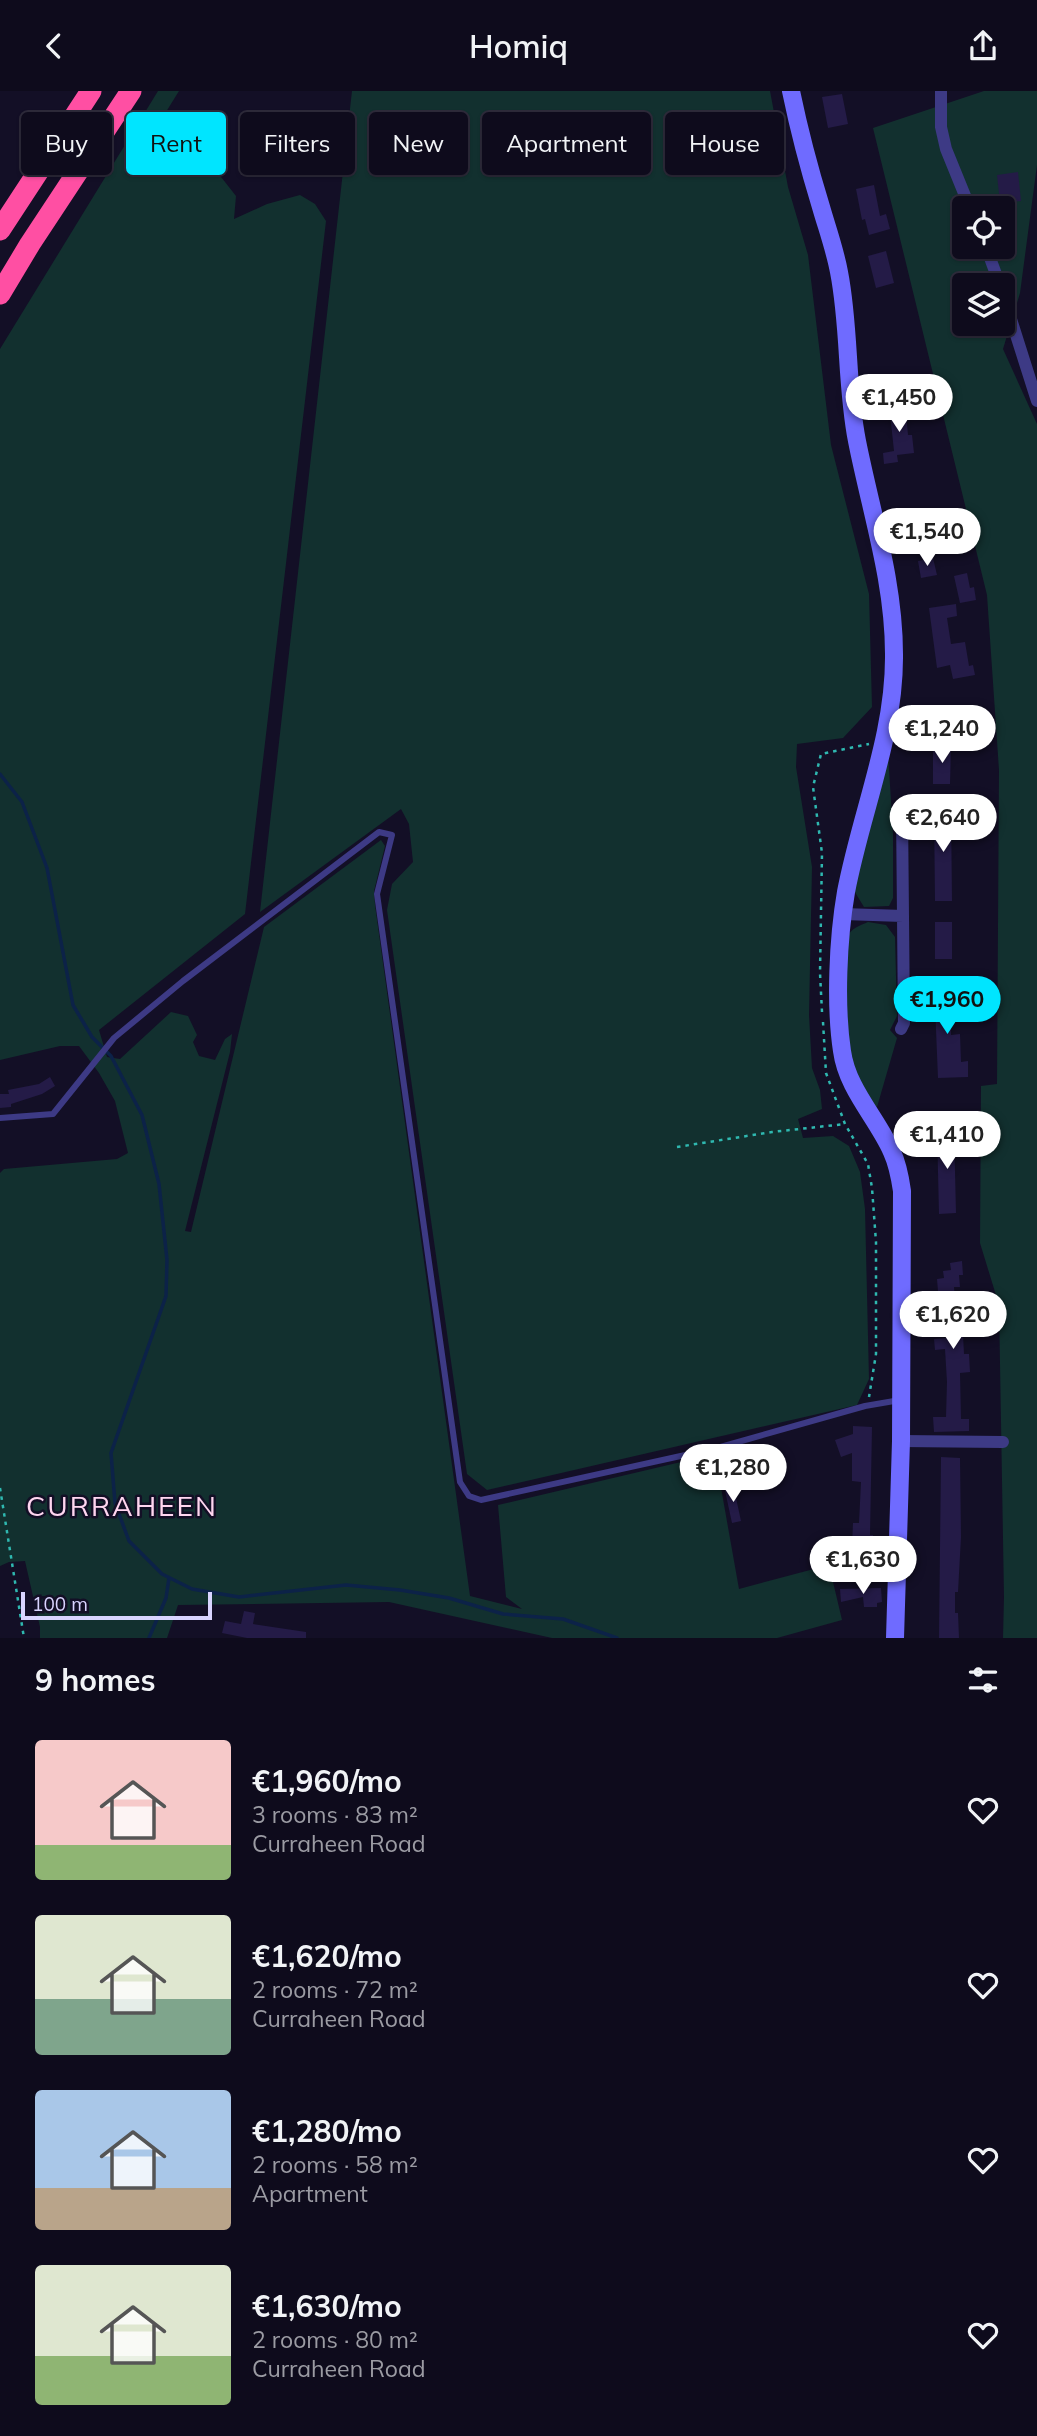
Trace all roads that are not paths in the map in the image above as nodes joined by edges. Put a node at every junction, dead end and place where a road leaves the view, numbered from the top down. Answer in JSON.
{"nodes":[{"id":1,"x":91,"y":91,"type":"edge"},
{"id":2,"x":131,"y":91,"type":"edge"},
{"id":3,"x":791,"y":91,"type":"edge"},
{"id":4,"x":941,"y":91,"type":"edge"},
{"id":5,"x":965,"y":196,"type":"edge"},
{"id":6,"x":0,"y":230,"type":"edge"},
{"id":7,"x":0,"y":294,"type":"edge"},
{"id":8,"x":1015,"y":332,"type":"edge"},
{"id":9,"x":1037,"y":401,"type":"edge"},
{"id":10,"x":902,"y":810,"type":"dead end"},
{"id":11,"x":843,"y":914,"type":"junction"},
{"id":12,"x":903,"y":916,"type":"junction"},
{"id":13,"x":901,"y":1029,"type":"dead end"},
{"id":14,"x":0,"y":1118,"type":"edge"},
{"id":15,"x":902,"y":1400,"type":"junction"},
{"id":16,"x":901,"y":1441,"type":"junction"},
{"id":17,"x":1003,"y":1442,"type":"dead end"},
{"id":18,"x":895,"y":1638,"type":"edge"}],
"edges":[{"from":1,"to":6,"type":"highway"},
{"from":2,"to":7,"type":"highway"},
{"from":3,"to":11,"type":"street"},
{"from":4,"to":5,"type":"street"},
{"from":8,"to":9,"type":"street"},
{"from":10,"to":12,"type":"street"},
{"from":11,"to":12,"type":"street"},
{"from":11,"to":15,"type":"street"},
{"from":12,"to":13,"type":"street"},
{"from":14,"to":15,"type":"lane"},
{"from":15,"to":16,"type":"street"},
{"from":16,"to":17,"type":"street"},
{"from":16,"to":18,"type":"street"}]}
